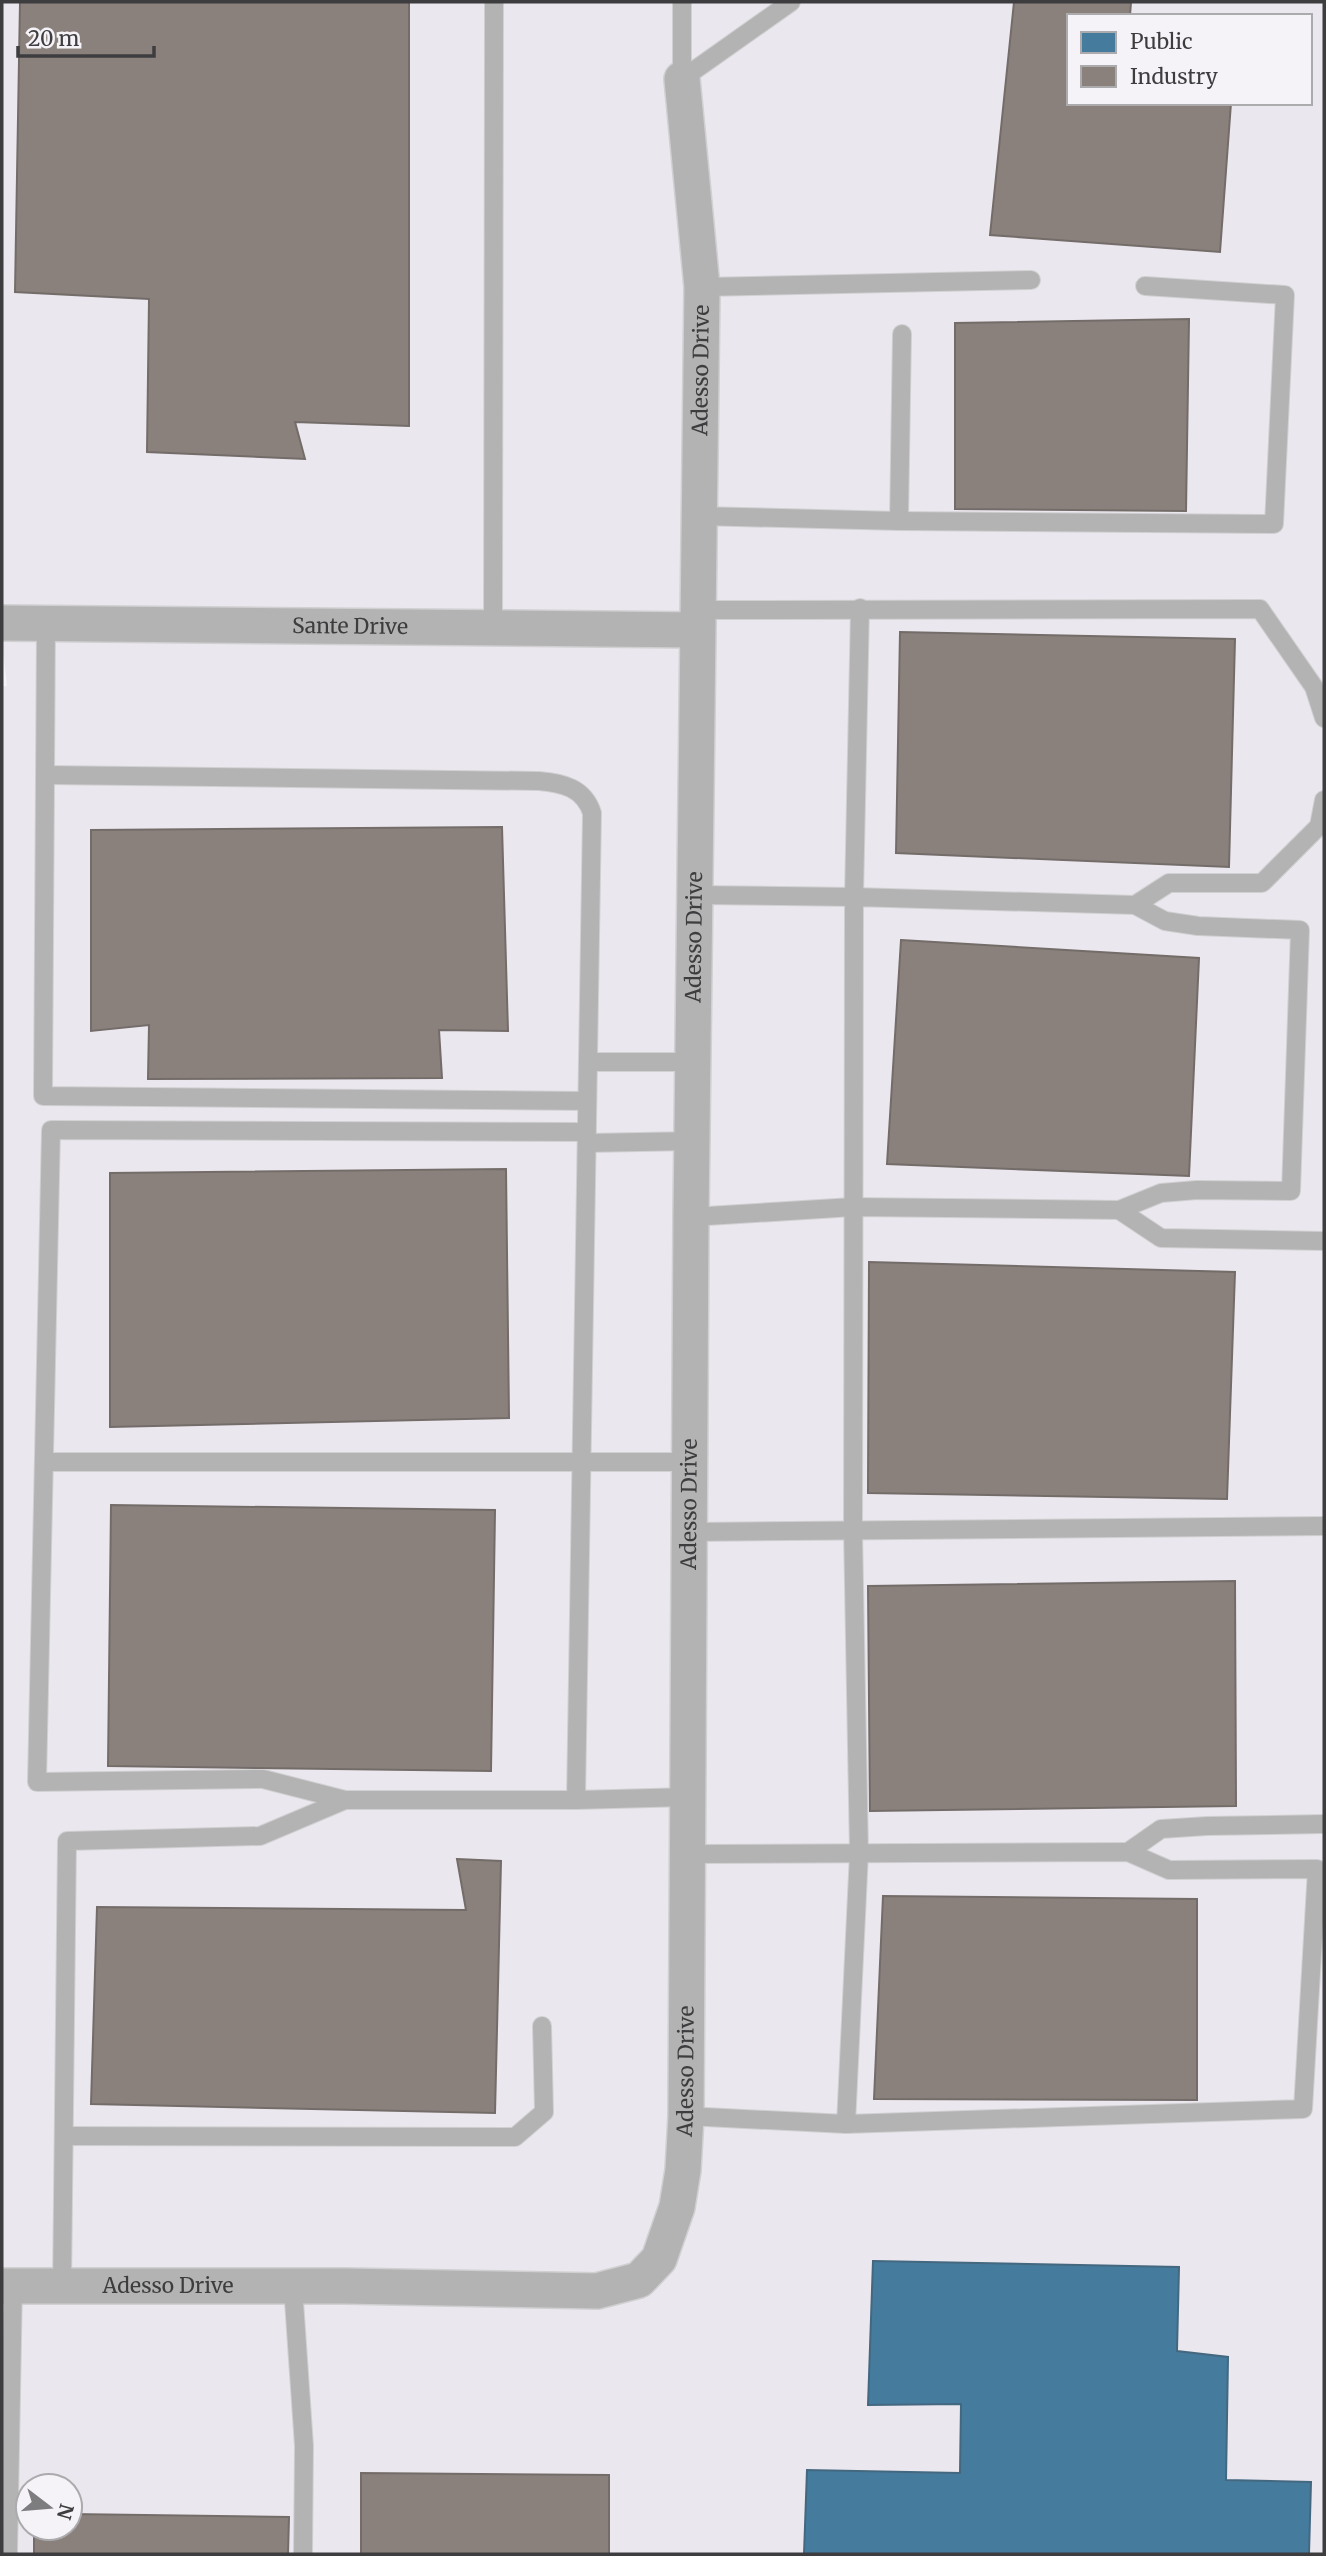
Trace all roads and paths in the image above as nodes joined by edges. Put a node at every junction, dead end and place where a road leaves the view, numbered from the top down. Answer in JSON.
{"nodes":[{"id":1,"x":494,"y":2,"type":"edge"},
{"id":2,"x":682,"y":2,"type":"edge"},
{"id":3,"x":791,"y":2,"type":"edge"},
{"id":4,"x":682,"y":79,"type":"junction"},
{"id":5,"x":1031,"y":280,"type":"dead end"},
{"id":6,"x":1145,"y":286,"type":"dead end"},
{"id":7,"x":702,"y":287,"type":"junction"},
{"id":8,"x":902,"y":334,"type":"dead end"},
{"id":9,"x":699,"y":516,"type":"junction"},
{"id":10,"x":899,"y":521,"type":"junction"},
{"id":11,"x":860,"y":608,"type":"junction"},
{"id":12,"x":698,"y":620,"type":"junction"},
{"id":13,"x":46,"y":622,"type":"junction"},
{"id":14,"x":2,"y":623,"type":"edge"},
{"id":15,"x":493,"y":630,"type":"junction"},
{"id":16,"x":1324,"y":719,"type":"edge"},
{"id":17,"x":46,"y":775,"type":"junction"},
{"id":18,"x":1324,"y":800,"type":"edge"},
{"id":19,"x":696,"y":895,"type":"junction"},
{"id":20,"x":854,"y":897,"type":"junction"},
{"id":21,"x":1135,"y":905,"type":"junction"},
{"id":22,"x":588,"y":1062,"type":"junction"},
{"id":23,"x":694,"y":1062,"type":"junction"},
{"id":24,"x":587,"y":1101,"type":"junction"},
{"id":25,"x":587,"y":1138,"type":"junction"},
{"id":26,"x":692,"y":1141,"type":"junction"},
{"id":27,"x":853,"y":1208,"type":"junction"},
{"id":28,"x":1119,"y":1210,"type":"junction"},
{"id":29,"x":691,"y":1217,"type":"junction"},
{"id":30,"x":1324,"y":1241,"type":"edge"},
{"id":31,"x":44,"y":1462,"type":"junction"},
{"id":32,"x":582,"y":1462,"type":"junction"},
{"id":33,"x":690,"y":1462,"type":"junction"},
{"id":34,"x":1324,"y":1526,"type":"edge"},
{"id":35,"x":853,"y":1531,"type":"junction"},
{"id":36,"x":690,"y":1532,"type":"junction"},
{"id":37,"x":688,"y":1797,"type":"junction"},
{"id":38,"x":345,"y":1800,"type":"junction"},
{"id":39,"x":576,"y":1800,"type":"junction"},
{"id":40,"x":1324,"y":1824,"type":"edge"},
{"id":41,"x":1129,"y":1852,"type":"junction"},
{"id":42,"x":859,"y":1853,"type":"junction"},
{"id":43,"x":688,"y":1854,"type":"junction"},
{"id":44,"x":542,"y":2026,"type":"dead end"},
{"id":45,"x":686,"y":2116,"type":"junction"},
{"id":46,"x":846,"y":2124,"type":"junction"},
{"id":47,"x":64,"y":2136,"type":"junction"},
{"id":48,"x":7,"y":2286,"type":"edge"},
{"id":49,"x":62,"y":2286,"type":"junction"},
{"id":50,"x":293,"y":2287,"type":"junction"},
{"id":51,"x":8,"y":2554,"type":"edge"},
{"id":52,"x":303,"y":2554,"type":"edge"}],
"edges":[{"from":1,"to":15,"type":"lane"},
{"from":2,"to":4,"type":"lane"},
{"from":3,"to":4,"type":"lane"},
{"from":4,"to":7,"type":"street","name":"Adesso Drive"},
{"from":5,"to":7,"type":"lane"},
{"from":6,"to":10,"type":"lane"},
{"from":7,"to":9,"type":"street","name":"Adesso Drive"},
{"from":8,"to":10,"type":"lane"},
{"from":9,"to":10,"type":"lane"},
{"from":9,"to":12,"type":"street","name":"Adesso Drive"},
{"from":11,"to":12,"type":"lane"},
{"from":11,"to":16,"type":"lane"},
{"from":11,"to":20,"type":"lane"},
{"from":12,"to":15,"type":"street","name":"Sante Drive"},
{"from":12,"to":19,"type":"street","name":"Adesso Drive"},
{"from":13,"to":14,"type":"street","name":"Sante Drive"},
{"from":13,"to":15,"type":"street","name":"Sante Drive"},
{"from":13,"to":17,"type":"lane"},
{"from":17,"to":22,"type":"lane"},
{"from":17,"to":24,"type":"lane"},
{"from":18,"to":21,"type":"lane"},
{"from":19,"to":20,"type":"lane"},
{"from":19,"to":23,"type":"street","name":"Adesso Drive"},
{"from":20,"to":21,"type":"lane"},
{"from":20,"to":27,"type":"lane"},
{"from":21,"to":28,"type":"lane"},
{"from":22,"to":23,"type":"lane"},
{"from":22,"to":24,"type":"lane"},
{"from":23,"to":26,"type":"street","name":"Adesso Drive"},
{"from":24,"to":25,"type":"lane"},
{"from":25,"to":26,"type":"lane"},
{"from":25,"to":31,"type":"lane"},
{"from":25,"to":32,"type":"lane"},
{"from":26,"to":29,"type":"street","name":"Adesso Drive"},
{"from":27,"to":28,"type":"lane"},
{"from":27,"to":29,"type":"lane"},
{"from":27,"to":35,"type":"lane"},
{"from":28,"to":30,"type":"lane"},
{"from":29,"to":33,"type":"street","name":"Adesso Drive"},
{"from":31,"to":32,"type":"lane"},
{"from":31,"to":38,"type":"lane"},
{"from":32,"to":33,"type":"lane"},
{"from":32,"to":39,"type":"lane"},
{"from":33,"to":36,"type":"street","name":"Adesso Drive"},
{"from":34,"to":35,"type":"lane"},
{"from":35,"to":36,"type":"lane"},
{"from":35,"to":42,"type":"lane"},
{"from":36,"to":37,"type":"street","name":"Adesso Drive"},
{"from":37,"to":39,"type":"lane"},
{"from":37,"to":43,"type":"street","name":"Adesso Drive"},
{"from":38,"to":39,"type":"lane"},
{"from":38,"to":47,"type":"lane"},
{"from":40,"to":41,"type":"lane"},
{"from":41,"to":42,"type":"lane"},
{"from":41,"to":46,"type":"lane"},
{"from":42,"to":43,"type":"lane"},
{"from":42,"to":46,"type":"lane"},
{"from":43,"to":45,"type":"street","name":"Adesso Drive"},
{"from":44,"to":47,"type":"lane"},
{"from":45,"to":46,"type":"lane"},
{"from":45,"to":50,"type":"street","name":"Adesso Drive"},
{"from":47,"to":49,"type":"lane"},
{"from":48,"to":49,"type":"street","name":"Adesso Drive"},
{"from":48,"to":51,"type":"lane"},
{"from":49,"to":50,"type":"street","name":"Adesso Drive"},
{"from":50,"to":52,"type":"lane"}]}
